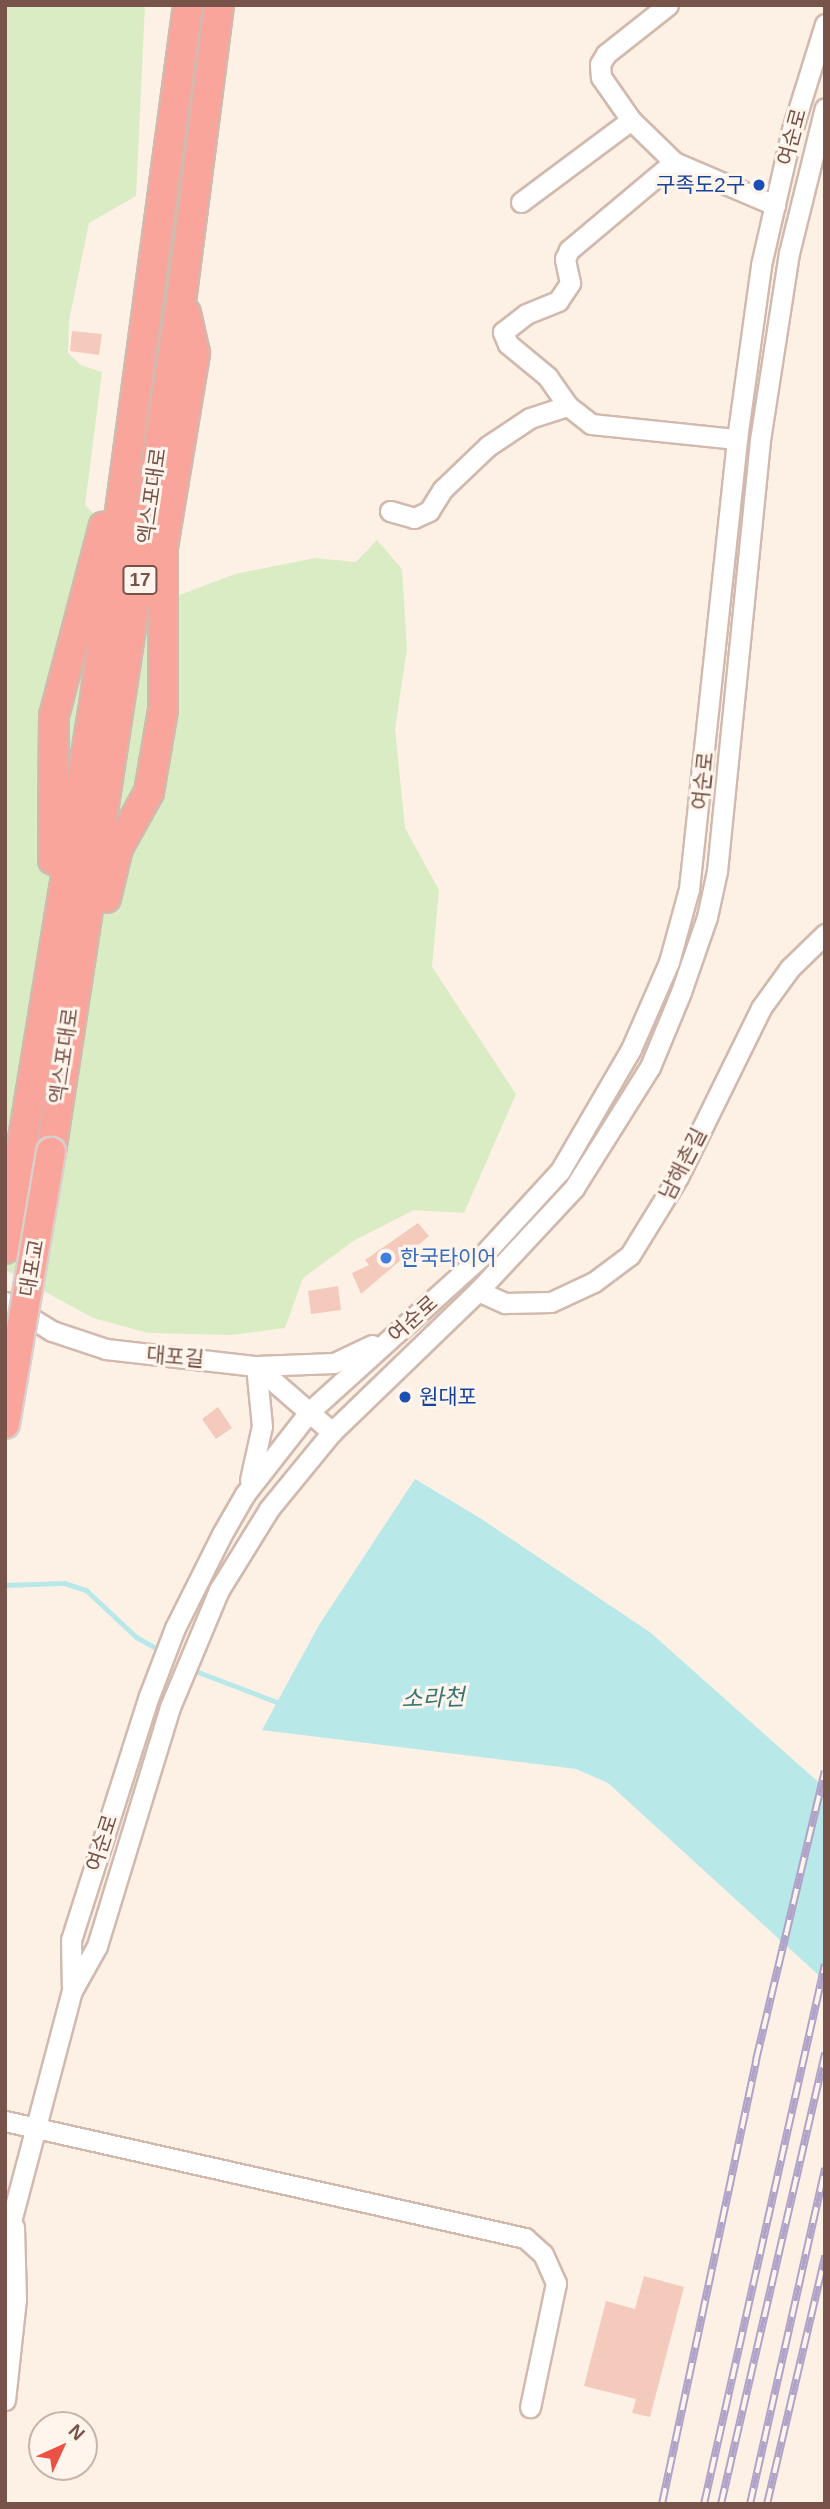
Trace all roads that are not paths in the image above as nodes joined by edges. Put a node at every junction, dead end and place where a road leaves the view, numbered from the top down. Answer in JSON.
{"nodes":[{"id":1,"x":186,"y":5,"type":"edge"},
{"id":2,"x":219,"y":5,"type":"edge"},
{"id":3,"x":667,"y":5,"type":"edge"},
{"id":4,"x":825,"y":24,"type":"edge"},
{"id":5,"x":825,"y":108,"type":"edge"},
{"id":6,"x":631,"y":120,"type":"junction"},
{"id":7,"x":674,"y":162,"type":"junction"},
{"id":8,"x":521,"y":202,"type":"dead end"},
{"id":9,"x":775,"y":205,"type":"junction"},
{"id":10,"x":182,"y":294,"type":"junction"},
{"id":11,"x":568,"y":406,"type":"junction"},
{"id":12,"x":737,"y":439,"type":"junction"},
{"id":13,"x":390,"y":512,"type":"dead end"},
{"id":14,"x":825,"y":934,"type":"edge"},
{"id":15,"x":52,"y":1039,"type":"junction"},
{"id":16,"x":22,"y":1148,"type":"joint"},
{"id":17,"x":51,"y":1152,"type":"joint"},
{"id":18,"x":5,"y":1249,"type":"edge"},
{"id":19,"x":478,"y":1291,"type":"junction"},
{"id":20,"x":5,"y":1302,"type":"edge"},
{"id":21,"x":404,"y":1327,"type":"junction"},
{"id":22,"x":256,"y":1366,"type":"junction"},
{"id":23,"x":309,"y":1412,"type":"junction"},
{"id":24,"x":5,"y":1424,"type":"edge"},
{"id":25,"x":332,"y":1432,"type":"junction"},
{"id":26,"x":245,"y":1494,"type":"junction"},
{"id":27,"x":72,"y":1991,"type":"junction"},
{"id":28,"x":5,"y":2121,"type":"edge"},
{"id":29,"x":33,"y":2127,"type":"junction"},
{"id":30,"x":14,"y":2221,"type":"junction"},
{"id":31,"x":5,"y":2244,"type":"edge"},
{"id":32,"x":5,"y":2400,"type":"edge"},
{"id":33,"x":530,"y":2407,"type":"dead end"}],
"edges":[{"from":1,"to":15,"type":"highway","name":"엑스포대로","number":"17"},
{"from":1,"to":15,"type":"highway"},
{"from":2,"to":10,"type":"highway","name":"엑스포대로","number":"17"},
{"from":3,"to":6,"type":"street"},
{"from":4,"to":9,"type":"street","name":"여순로"},
{"from":5,"to":19,"type":"street","name":"여순로"},
{"from":6,"to":7,"type":"street"},
{"from":6,"to":8,"type":"street"},
{"from":7,"to":9,"type":"street"},
{"from":7,"to":11,"type":"street"},
{"from":9,"to":12,"type":"street","name":"여순로"},
{"from":10,"to":15,"type":"highway","name":"엑스포대로","number":"17"},
{"from":10,"to":15,"type":"highway"},
{"from":11,"to":12,"type":"street"},
{"from":11,"to":13,"type":"street"},
{"from":12,"to":21,"type":"street","name":"여순로"},
{"from":14,"to":19,"type":"street","name":"남해촌길"},
{"from":15,"to":16,"type":"highway","name":"엑스포대로","number":"17"},
{"from":15,"to":17,"type":"highway","name":"엑스포대로","number":"17"},
{"from":16,"to":18,"type":"highway","name":"대포교","number":"17"},
{"from":17,"to":24,"type":"highway","name":"대포교","number":"17","bridge":true},
{"from":19,"to":25,"type":"street","name":"여순로"},
{"from":20,"to":22,"type":"street","name":"대포길"},
{"from":21,"to":22,"type":"street","name":"대포길"},
{"from":21,"to":23,"type":"street","name":"여순로"},
{"from":22,"to":23,"type":"street"},
{"from":22,"to":26,"type":"street"},
{"from":23,"to":25,"type":"street"},
{"from":23,"to":26,"type":"street","name":"여순로"},
{"from":25,"to":27,"type":"street","name":"여순로"},
{"from":26,"to":27,"type":"street","name":"여순로"},
{"from":27,"to":29,"type":"street","name":"여순로"},
{"from":28,"to":29,"type":"street"},
{"from":29,"to":30,"type":"street","name":"여순로"},
{"from":29,"to":33,"type":"street"},
{"from":30,"to":31,"type":"street","name":"여순로"},
{"from":30,"to":32,"type":"street","name":"여순로"}]}
